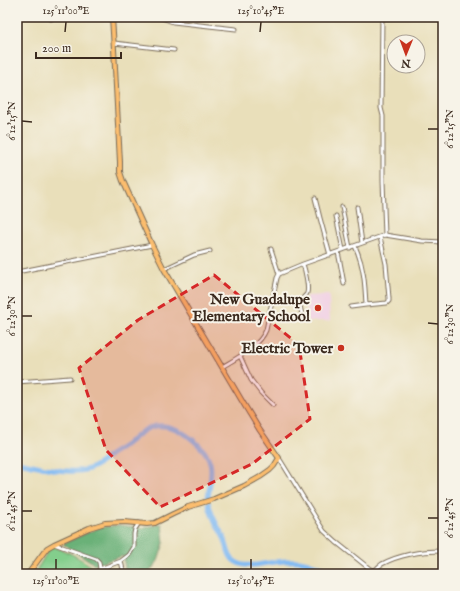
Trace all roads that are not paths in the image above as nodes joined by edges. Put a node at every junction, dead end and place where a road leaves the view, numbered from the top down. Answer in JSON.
{"nodes":[{"id":1,"x":112,"y":17,"type":"edge"},
{"id":2,"x":159,"y":17,"type":"edge"},
{"id":3,"x":382,"y":17,"type":"edge"},
{"id":4,"x":236,"y":30,"type":"dead end"},
{"id":5,"x":114,"y":43,"type":"junction"},
{"id":6,"x":174,"y":50,"type":"dead end"},
{"id":7,"x":315,"y":198,"type":"dead end"},
{"id":8,"x":342,"y":207,"type":"dead end"},
{"id":9,"x":357,"y":207,"type":"dead end"},
{"id":10,"x":336,"y":216,"type":"dead end"},
{"id":11,"x":385,"y":235,"type":"junction"},
{"id":12,"x":380,"y":237,"type":"junction"},
{"id":13,"x":443,"y":242,"type":"edge"},
{"id":14,"x":362,"y":243,"type":"junction"},
{"id":15,"x":152,"y":245,"type":"junction"},
{"id":16,"x":355,"y":246,"type":"junction"},
{"id":17,"x":350,"y":248,"type":"junction"},
{"id":18,"x":271,"y":249,"type":"dead end"},
{"id":19,"x":343,"y":250,"type":"junction"},
{"id":20,"x":210,"y":251,"type":"dead end"},
{"id":21,"x":338,"y":252,"type":"junction"},
{"id":22,"x":330,"y":255,"type":"junction"},
{"id":23,"x":303,"y":264,"type":"junction"},
{"id":24,"x":164,"y":269,"type":"junction"},
{"id":25,"x":17,"y":272,"type":"edge"},
{"id":26,"x":279,"y":274,"type":"junction"},
{"id":27,"x":344,"y":284,"type":"dead end"},
{"id":28,"x":366,"y":305,"type":"junction"},
{"id":29,"x":351,"y":307,"type":"dead end"},
{"id":30,"x":303,"y":317,"type":"dead end"},
{"id":31,"x":240,"y":356,"type":"junction"},
{"id":32,"x":222,"y":367,"type":"junction"},
{"id":33,"x":70,"y":378,"type":"dead end"},
{"id":34,"x":17,"y":382,"type":"edge"},
{"id":35,"x":273,"y":405,"type":"dead end"},
{"id":36,"x":279,"y":458,"type":"junction"},
{"id":37,"x":139,"y":523,"type":"junction"},
{"id":38,"x":54,"y":544,"type":"junction"},
{"id":39,"x":443,"y":551,"type":"edge"},
{"id":40,"x":121,"y":561,"type":"junction"},
{"id":41,"x":100,"y":569,"type":"junction"},
{"id":42,"x":374,"y":570,"type":"junction"},
{"id":43,"x":28,"y":574,"type":"edge"},
{"id":44,"x":95,"y":574,"type":"edge"},
{"id":45,"x":124,"y":574,"type":"edge"},
{"id":46,"x":376,"y":574,"type":"edge"}],
"edges":[{"from":1,"to":5,"type":"main road"},
{"from":2,"to":4,"type":"street"},
{"from":3,"to":11,"type":"street"},
{"from":5,"to":6,"type":"street"},
{"from":5,"to":15,"type":"main road"},
{"from":7,"to":22,"type":"street"},
{"from":8,"to":17,"type":"street"},
{"from":9,"to":14,"type":"street"},
{"from":10,"to":19,"type":"street"},
{"from":11,"to":12,"type":"street"},
{"from":11,"to":13,"type":"street"},
{"from":12,"to":14,"type":"street"},
{"from":12,"to":28,"type":"street"},
{"from":14,"to":16,"type":"street"},
{"from":15,"to":24,"type":"main road"},
{"from":15,"to":25,"type":"street"},
{"from":16,"to":17,"type":"street"},
{"from":16,"to":28,"type":"street"},
{"from":17,"to":19,"type":"street"},
{"from":18,"to":26,"type":"street"},
{"from":19,"to":21,"type":"street"},
{"from":20,"to":24,"type":"street"},
{"from":21,"to":22,"type":"street"},
{"from":21,"to":27,"type":"street"},
{"from":22,"to":23,"type":"street"},
{"from":23,"to":26,"type":"street"},
{"from":23,"to":30,"type":"street"},
{"from":24,"to":32,"type":"main road"},
{"from":26,"to":31,"type":"street"},
{"from":28,"to":29,"type":"street"},
{"from":31,"to":32,"type":"street"},
{"from":31,"to":35,"type":"street"},
{"from":32,"to":36,"type":"main road"},
{"from":33,"to":34,"type":"street"},
{"from":36,"to":37,"type":"main road"},
{"from":36,"to":42,"type":"street"},
{"from":37,"to":38,"type":"main road"},
{"from":37,"to":40,"type":"street"},
{"from":38,"to":41,"type":"street"},
{"from":38,"to":43,"type":"main road"},
{"from":39,"to":42,"type":"street"},
{"from":40,"to":41,"type":"street"},
{"from":40,"to":45,"type":"street"},
{"from":41,"to":44,"type":"street"},
{"from":42,"to":46,"type":"street"}]}
